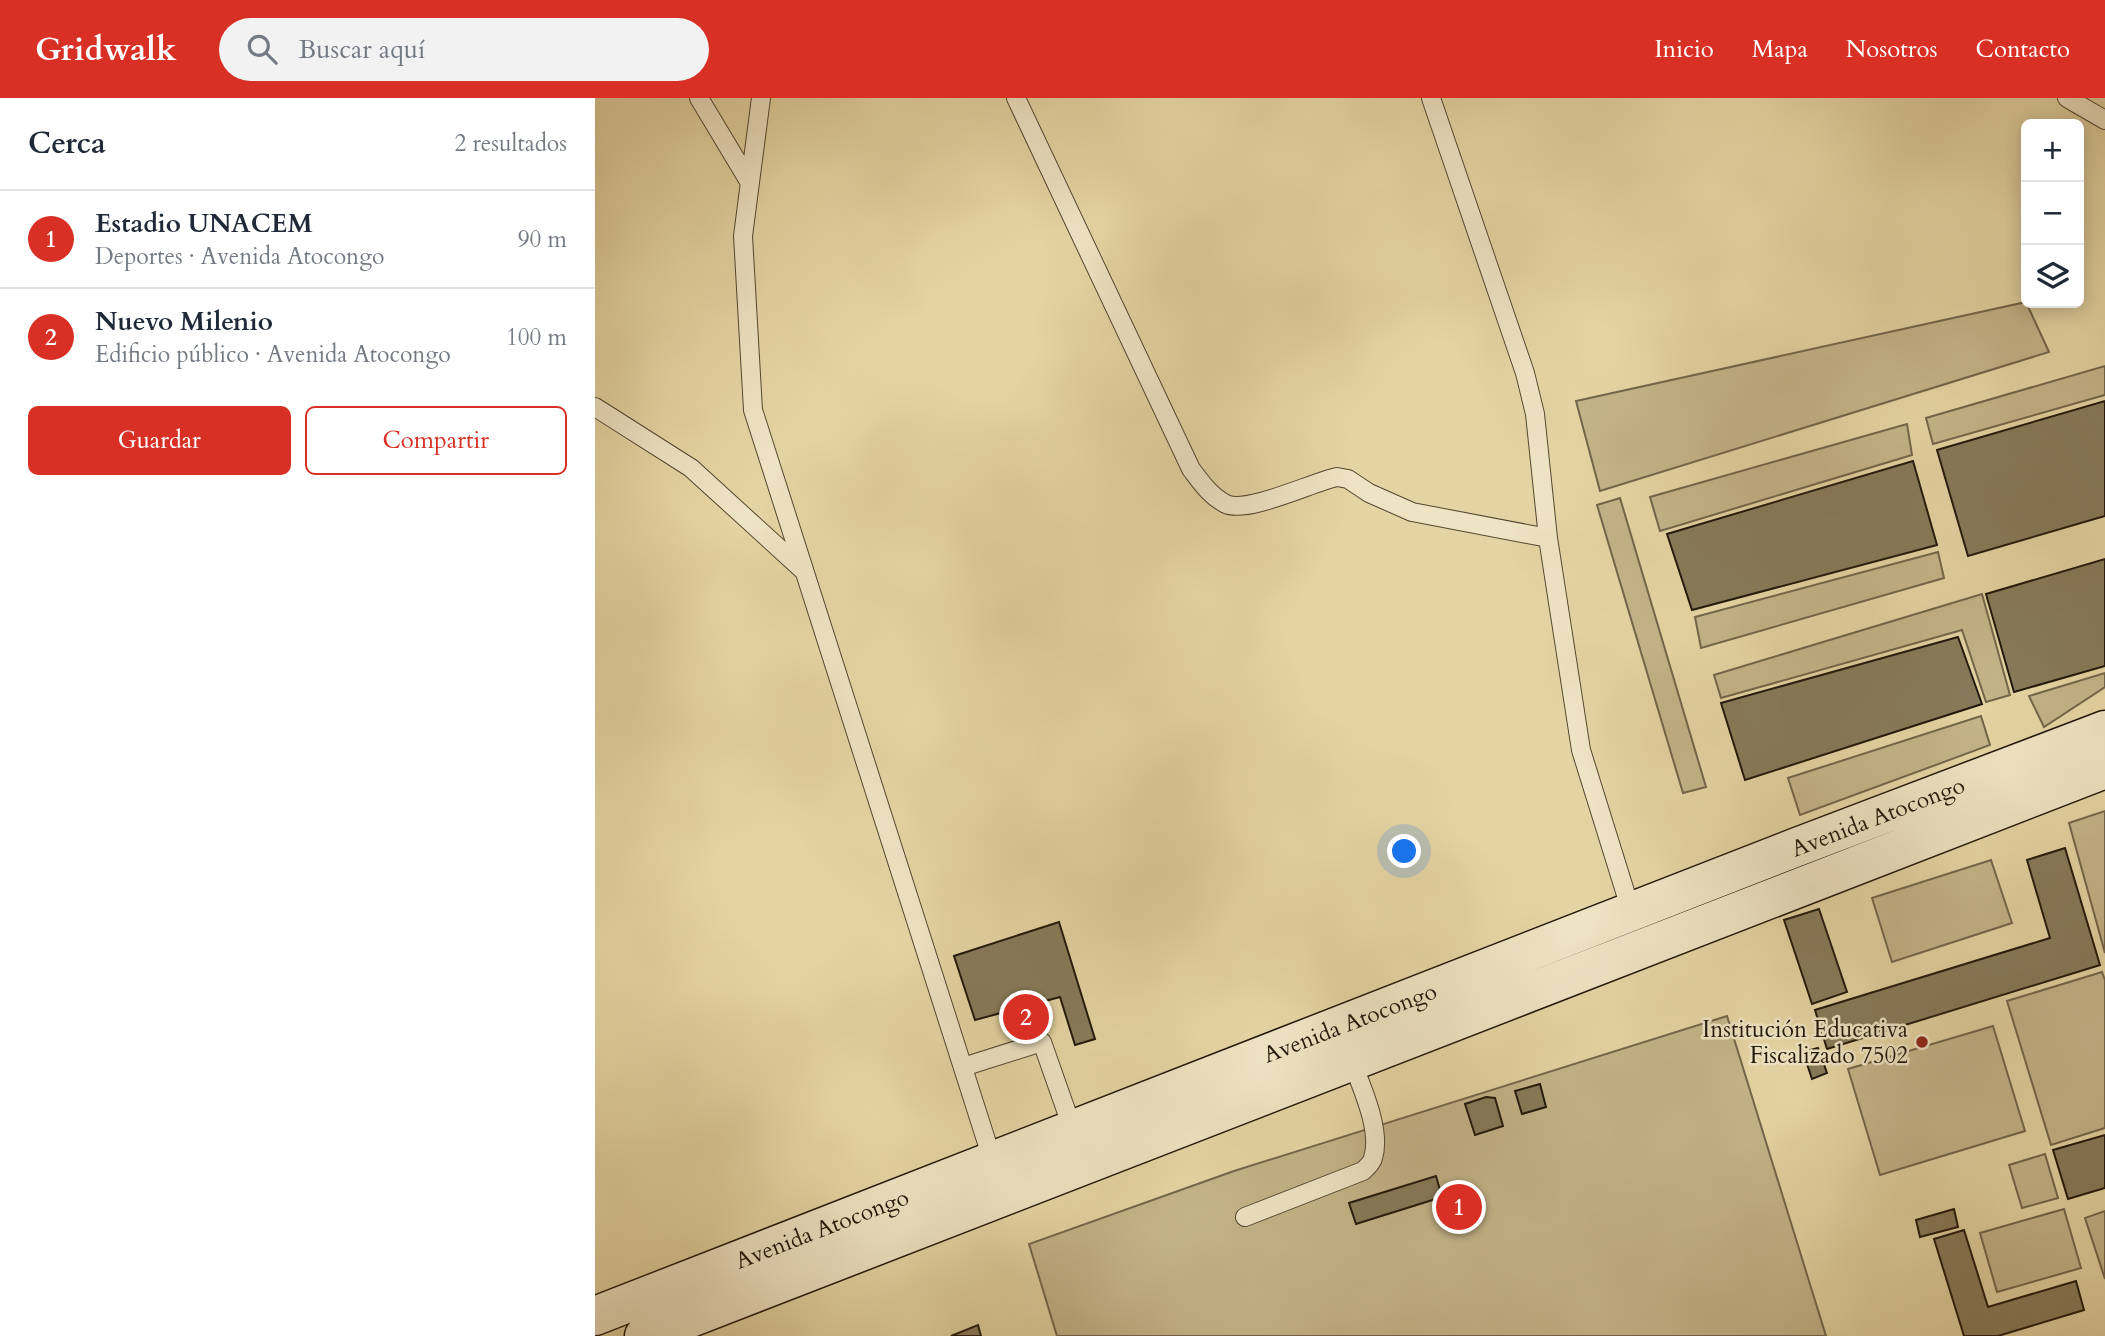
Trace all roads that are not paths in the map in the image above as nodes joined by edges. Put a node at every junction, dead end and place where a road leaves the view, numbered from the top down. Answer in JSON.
{"nodes":[{"id":1,"x":699,"y":98,"type":"edge"},
{"id":2,"x":761,"y":98,"type":"edge"},
{"id":3,"x":1016,"y":98,"type":"edge"},
{"id":4,"x":1431,"y":98,"type":"edge"},
{"id":5,"x":2067,"y":98,"type":"edge"},
{"id":6,"x":2105,"y":120,"type":"edge"},
{"id":7,"x":750,"y":183,"type":"junction"},
{"id":8,"x":595,"y":407,"type":"edge"},
{"id":9,"x":1548,"y":538,"type":"junction"},
{"id":10,"x":804,"y":571,"type":"junction"},
{"id":11,"x":2105,"y":730,"type":"edge"},
{"id":12,"x":2105,"y":769,"type":"edge"},
{"id":13,"x":1758,"y":883,"type":"junction"},
{"id":14,"x":1637,"y":930,"type":"junction"},
{"id":15,"x":1344,"y":1044,"type":"junction"},
{"id":16,"x":963,"y":1067,"type":"junction"},
{"id":17,"x":1079,"y":1148,"type":"junction"},
{"id":18,"x":999,"y":1179,"type":"junction"},
{"id":19,"x":1245,"y":1217,"type":"dead end"},
{"id":20,"x":595,"y":1316,"type":"edge"},
{"id":21,"x":644,"y":1336,"type":"edge"}],
"edges":[{"from":1,"to":7,"type":"lane"},
{"from":2,"to":7,"type":"lane"},
{"from":3,"to":9,"type":"lane"},
{"from":4,"to":9,"type":"lane"},
{"from":5,"to":6,"type":"lane"},
{"from":7,"to":10,"type":"lane"},
{"from":8,"to":10,"type":"lane"},
{"from":9,"to":14,"type":"lane"},
{"from":10,"to":16,"type":"lane"},
{"from":11,"to":13,"type":"main road","name":"Avenida Atocongo"},
{"from":12,"to":13,"type":"main road","name":"Avenida Atocongo"},
{"from":13,"to":14,"type":"main road","name":"Avenida Atocongo"},
{"from":14,"to":15,"type":"main road","name":"Avenida Atocongo"},
{"from":15,"to":17,"type":"main road","name":"Avenida Atocongo"},
{"from":15,"to":19,"type":"lane"},
{"from":16,"to":17,"type":"lane"},
{"from":16,"to":18,"type":"lane"},
{"from":17,"to":18,"type":"main road","name":"Avenida Atocongo"},
{"from":18,"to":20,"type":"main road","name":"Avenida Atocongo"},
{"from":18,"to":21,"type":"main road","name":"Avenida Atocongo"}]}
